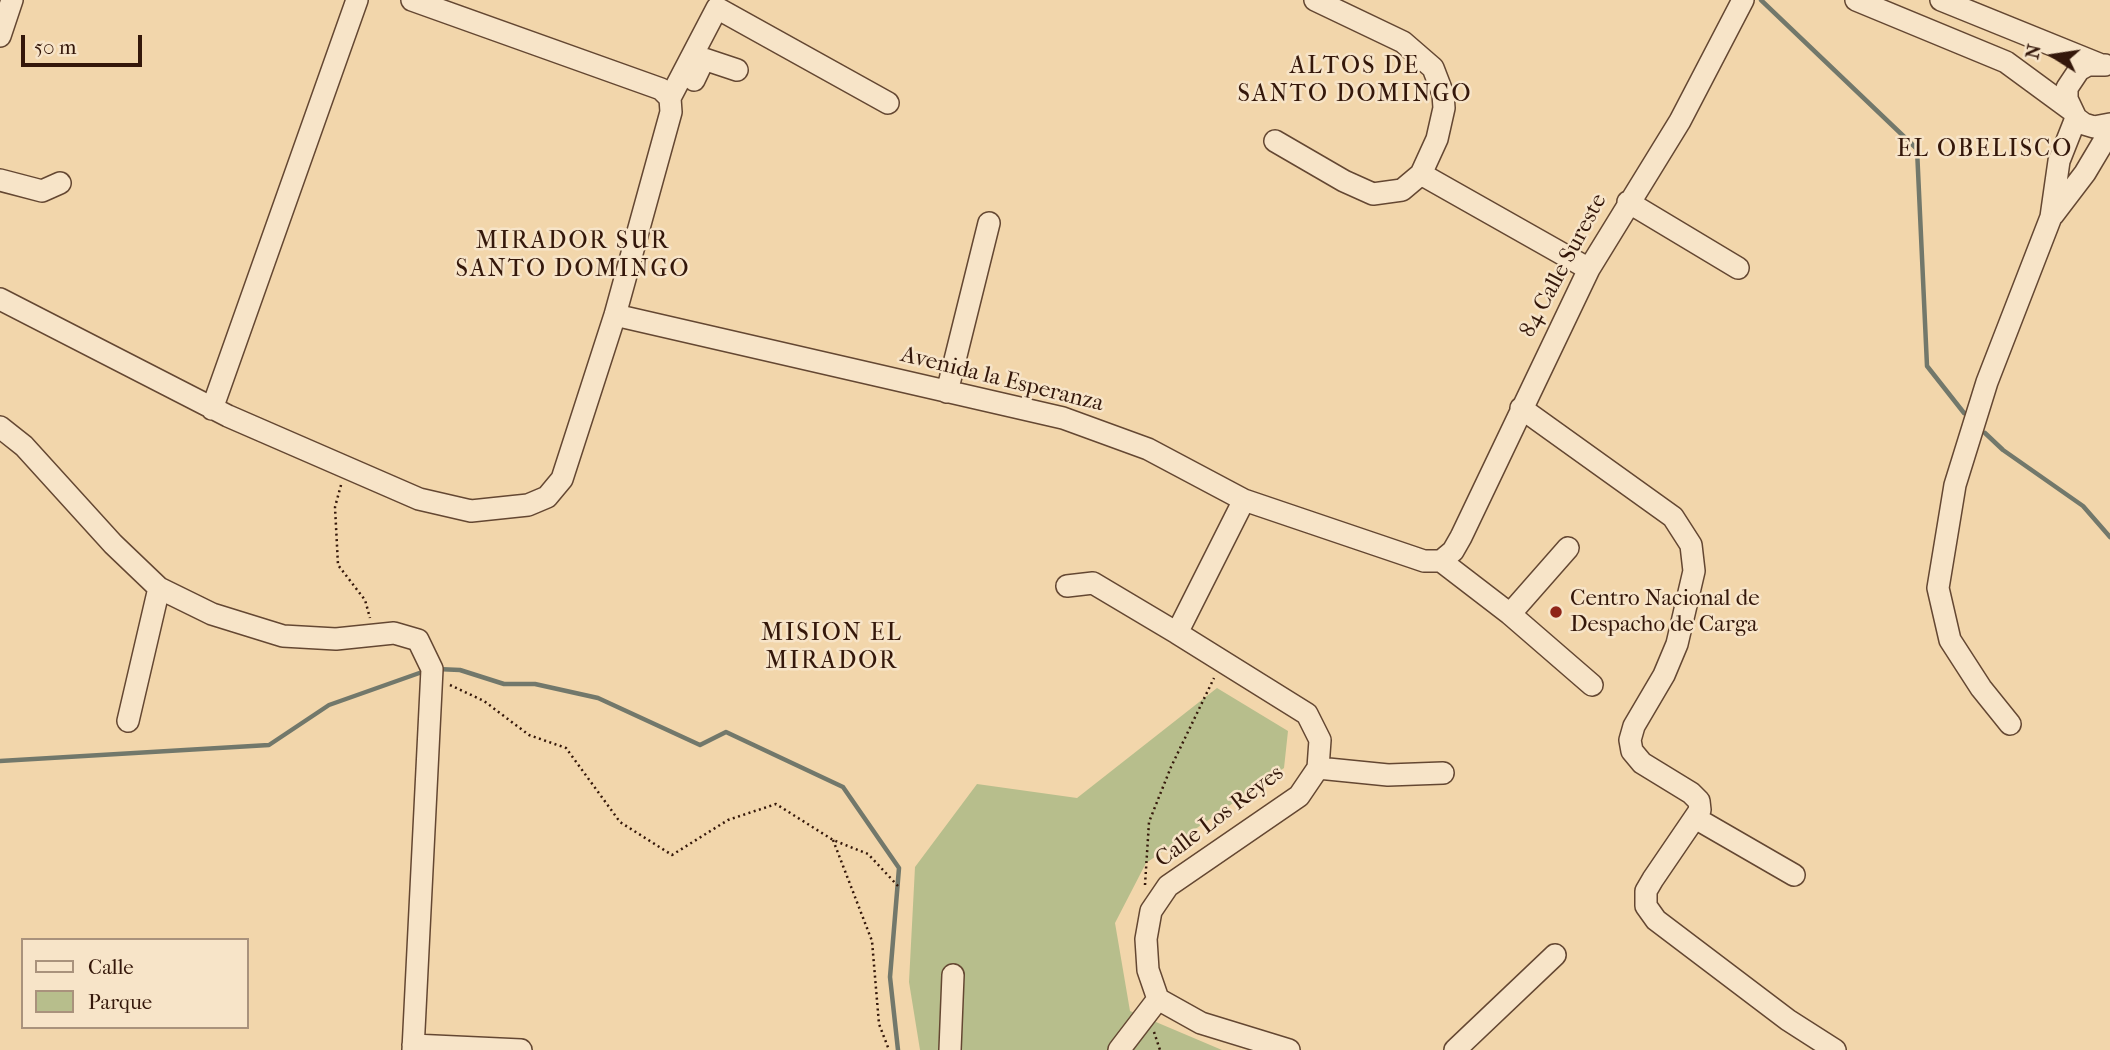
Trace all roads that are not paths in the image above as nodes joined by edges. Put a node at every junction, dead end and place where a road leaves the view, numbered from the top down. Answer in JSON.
{"nodes":[{"id":1,"x":12,"y":0,"type":"edge"},
{"id":2,"x":357,"y":0,"type":"edge"},
{"id":3,"x":412,"y":0,"type":"edge"},
{"id":4,"x":1315,"y":0,"type":"edge"},
{"id":5,"x":1743,"y":0,"type":"edge"},
{"id":6,"x":1856,"y":0,"type":"edge"},
{"id":7,"x":1941,"y":0,"type":"edge"},
{"id":8,"x":0,"y":36,"type":"edge"},
{"id":9,"x":2104,"y":65,"type":"edge"},
{"id":10,"x":737,"y":70,"type":"dead end"},
{"id":11,"x":671,"y":100,"type":"junction"},
{"id":12,"x":888,"y":103,"type":"dead end"},
{"id":13,"x":2073,"y":113,"type":"junction"},
{"id":14,"x":2110,"y":124,"type":"edge"},
{"id":15,"x":2110,"y":131,"type":"edge"},
{"id":16,"x":1275,"y":141,"type":"dead end"},
{"id":17,"x":1421,"y":174,"type":"junction"},
{"id":18,"x":0,"y":180,"type":"edge"},
{"id":19,"x":60,"y":183,"type":"dead end"},
{"id":20,"x":1628,"y":202,"type":"junction"},
{"id":21,"x":2052,"y":217,"type":"junction"},
{"id":22,"x":989,"y":223,"type":"dead end"},
{"id":23,"x":1738,"y":268,"type":"dead end"},
{"id":24,"x":1588,"y":269,"type":"junction"},
{"id":25,"x":0,"y":299,"type":"edge"},
{"id":26,"x":615,"y":315,"type":"junction"},
{"id":27,"x":947,"y":392,"type":"junction"},
{"id":28,"x":1521,"y":408,"type":"junction"},
{"id":29,"x":212,"y":409,"type":"junction"},
{"id":30,"x":0,"y":426,"type":"edge"},
{"id":31,"x":1244,"y":500,"type":"junction"},
{"id":32,"x":1568,"y":548,"type":"dead end"},
{"id":33,"x":1441,"y":561,"type":"junction"},
{"id":34,"x":1067,"y":586,"type":"dead end"},
{"id":35,"x":159,"y":588,"type":"junction"},
{"id":36,"x":1510,"y":614,"type":"junction"},
{"id":37,"x":1177,"y":633,"type":"junction"},
{"id":38,"x":1592,"y":685,"type":"dead end"},
{"id":39,"x":128,"y":721,"type":"dead end"},
{"id":40,"x":2010,"y":724,"type":"dead end"},
{"id":41,"x":1318,"y":768,"type":"junction"},
{"id":42,"x":1443,"y":773,"type":"dead end"},
{"id":43,"x":1697,"y":819,"type":"junction"},
{"id":44,"x":1794,"y":875,"type":"dead end"},
{"id":45,"x":1556,"y":955,"type":"dead end"},
{"id":46,"x":953,"y":975,"type":"dead end"},
{"id":47,"x":1158,"y":999,"type":"junction"},
{"id":48,"x":413,"y":1047,"type":"edge"},
{"id":49,"x":521,"y":1050,"type":"edge"},
{"id":50,"x":950,"y":1050,"type":"edge"},
{"id":51,"x":1119,"y":1050,"type":"edge"},
{"id":52,"x":1289,"y":1050,"type":"edge"},
{"id":53,"x":1455,"y":1050,"type":"edge"},
{"id":54,"x":1835,"y":1050,"type":"edge"}],
"edges":[{"from":1,"to":8,"type":"street"},
{"from":2,"to":29,"type":"street"},
{"from":3,"to":11,"type":"street"},
{"from":4,"to":17,"type":"street"},
{"from":5,"to":20,"type":"street","name":"84 Calle Sureste"},
{"from":6,"to":13,"type":"street"},
{"from":7,"to":9,"type":"street"},
{"from":9,"to":13,"type":"street"},
{"from":10,"to":11,"type":"street"},
{"from":11,"to":12,"type":"street"},
{"from":11,"to":26,"type":"street"},
{"from":13,"to":14,"type":"street"},
{"from":13,"to":21,"type":"street"},
{"from":15,"to":21,"type":"street"},
{"from":16,"to":17,"type":"street"},
{"from":17,"to":24,"type":"street"},
{"from":18,"to":19,"type":"street"},
{"from":20,"to":23,"type":"street"},
{"from":20,"to":24,"type":"street","name":"84 Calle Sureste"},
{"from":21,"to":40,"type":"street"},
{"from":22,"to":27,"type":"street"},
{"from":24,"to":28,"type":"street","name":"84 Calle Sureste"},
{"from":25,"to":29,"type":"street"},
{"from":26,"to":27,"type":"street","name":"Avenida la Esperanza"},
{"from":26,"to":29,"type":"street"},
{"from":27,"to":31,"type":"street","name":"Avenida la Esperanza"},
{"from":28,"to":33,"type":"street","name":"84 Calle Sureste"},
{"from":28,"to":43,"type":"street"},
{"from":30,"to":35,"type":"street"},
{"from":31,"to":33,"type":"street","name":"Avenida la Esperanza"},
{"from":31,"to":37,"type":"street"},
{"from":32,"to":36,"type":"street"},
{"from":33,"to":36,"type":"street"},
{"from":34,"to":37,"type":"street","name":"Calle Los Reyes"},
{"from":35,"to":39,"type":"street"},
{"from":35,"to":48,"type":"street"},
{"from":36,"to":38,"type":"street"},
{"from":37,"to":41,"type":"street","name":"Calle Los Reyes"},
{"from":41,"to":42,"type":"street"},
{"from":41,"to":47,"type":"street","name":"Calle Los Reyes"},
{"from":43,"to":44,"type":"street"},
{"from":43,"to":54,"type":"street"},
{"from":45,"to":53,"type":"street"},
{"from":46,"to":50,"type":"street"},
{"from":47,"to":51,"type":"street"},
{"from":47,"to":52,"type":"street"},
{"from":48,"to":49,"type":"street"}]}
